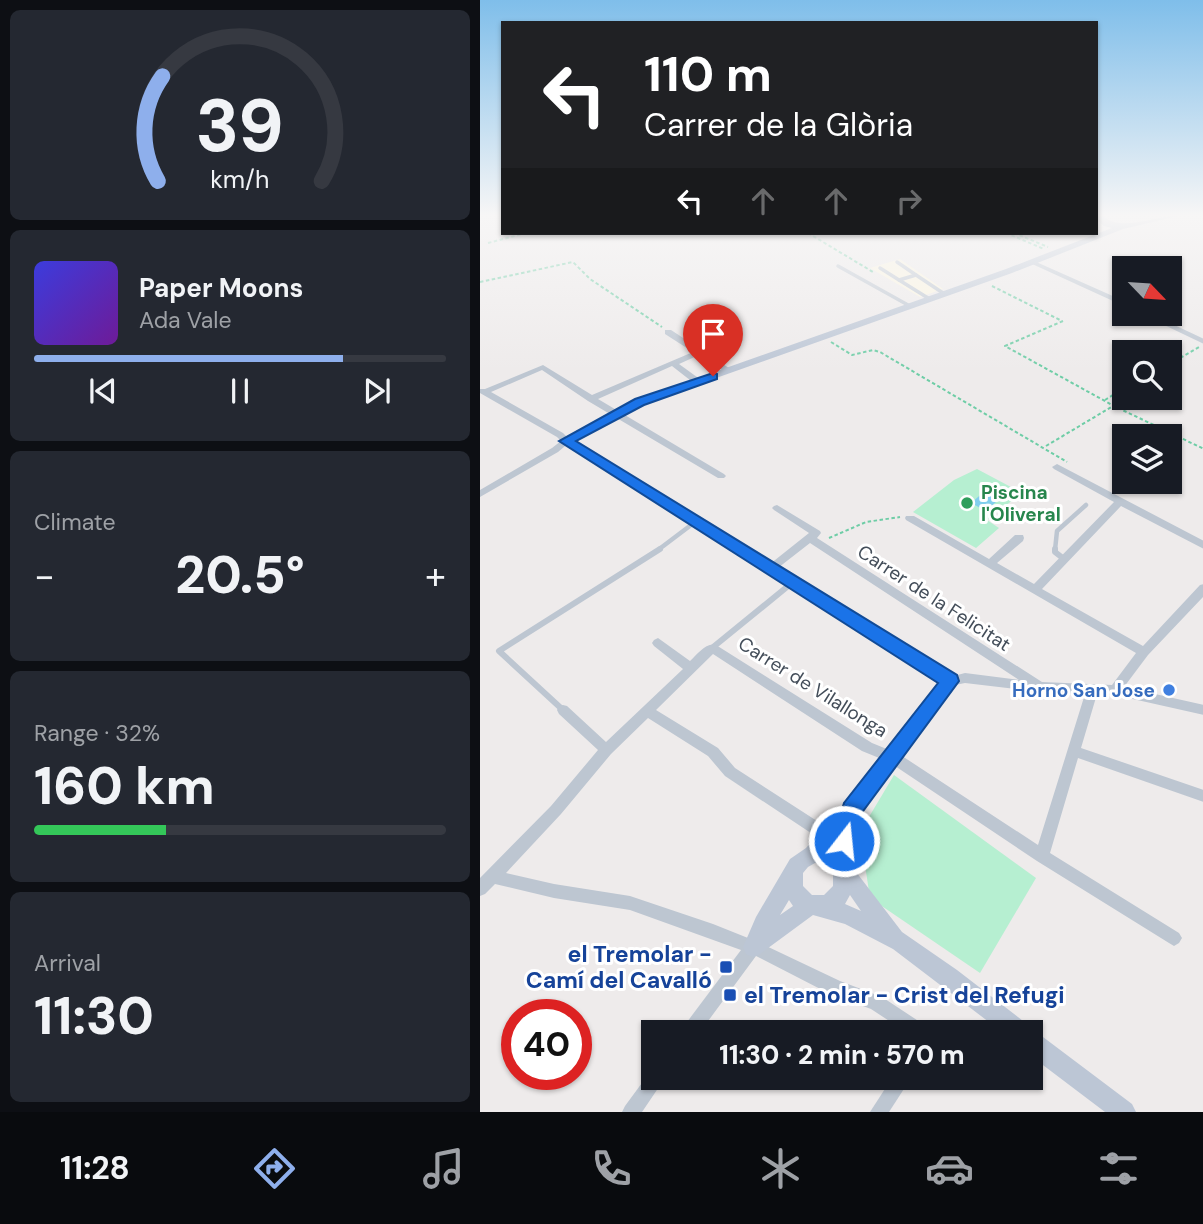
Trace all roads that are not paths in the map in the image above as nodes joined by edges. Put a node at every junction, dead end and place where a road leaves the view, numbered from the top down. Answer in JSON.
{"nodes":[{"id":1,"x":841,"y":268,"type":"edge"},
{"id":2,"x":880,"y":268,"type":"dead end"},
{"id":3,"x":906,"y":268,"type":"edge"},
{"id":4,"x":1015,"y":268,"type":"edge"},
{"id":5,"x":1045,"y":268,"type":"edge"},
{"id":6,"x":916,"y":275,"type":"junction"},
{"id":7,"x":899,"y":281,"type":"junction"},
{"id":8,"x":943,"y":293,"type":"junction"},
{"id":9,"x":928,"y":298,"type":"junction"},
{"id":10,"x":1112,"y":299,"type":"edge"},
{"id":11,"x":908,"y":305,"type":"junction"},
{"id":12,"x":1169,"y":326,"type":"edge"},
{"id":13,"x":668,"y":332,"type":"road end"},
{"id":14,"x":1203,"y":343,"type":"edge"},
{"id":15,"x":699,"y":352,"type":"junction"},
{"id":16,"x":673,"y":363,"type":"junction"},
{"id":17,"x":728,"y":370,"type":"junction"},
{"id":18,"x":698,"y":382,"type":"junction"},
{"id":19,"x":483,"y":391,"type":"edge"},
{"id":20,"x":591,"y":399,"type":"junction"},
{"id":21,"x":615,"y":413,"type":"junction"},
{"id":22,"x":566,"y":441,"type":"junction"},
{"id":23,"x":1057,"y":467,"type":"dead end"},
{"id":24,"x":721,"y":476,"type":"dead end"},
{"id":25,"x":480,"y":494,"type":"edge"},
{"id":26,"x":1119,"y":502,"type":"junction"},
{"id":27,"x":1086,"y":505,"type":"dead end"},
{"id":28,"x":777,"y":508,"type":"dead end"},
{"id":29,"x":910,"y":518,"type":"road end"},
{"id":30,"x":695,"y":522,"type":"junction"},
{"id":31,"x":815,"y":538,"type":"junction"},
{"id":32,"x":1018,"y":538,"type":"dead end"},
{"id":33,"x":1203,"y":546,"type":"edge"},
{"id":34,"x":1064,"y":559,"type":"junction"},
{"id":35,"x":991,"y":563,"type":"junction"},
{"id":36,"x":770,"y":568,"type":"junction"},
{"id":37,"x":793,"y":582,"type":"junction"},
{"id":38,"x":1036,"y":588,"type":"junction"},
{"id":39,"x":1202,"y":592,"type":"edge"},
{"id":40,"x":658,"y":642,"type":"dead end"},
{"id":41,"x":712,"y":648,"type":"junction"},
{"id":42,"x":1144,"y":652,"type":"junction"},
{"id":43,"x":689,"y":667,"type":"junction"},
{"id":44,"x":950,"y":681,"type":"junction"},
{"id":45,"x":1039,"y":687,"type":"junction"},
{"id":46,"x":1115,"y":690,"type":"junction"},
{"id":47,"x":1092,"y":691,"type":"junction"},
{"id":48,"x":563,"y":710,"type":"joint"},
{"id":49,"x":646,"y":710,"type":"junction"},
{"id":50,"x":1203,"y":710,"type":"edge"},
{"id":51,"x":606,"y":750,"type":"junction"},
{"id":52,"x":1074,"y":751,"type":"junction"},
{"id":53,"x":894,"y":758,"type":"junction"},
{"id":54,"x":1203,"y":796,"type":"edge"},
{"id":55,"x":852,"y":810,"type":"junction"},
{"id":56,"x":822,"y":834,"type":"junction"},
{"id":57,"x":812,"y":855,"type":"junction"},
{"id":58,"x":1042,"y":856,"type":"junction"},
{"id":59,"x":842,"y":861,"type":"junction"},
{"id":60,"x":793,"y":875,"type":"junction"},
{"id":61,"x":494,"y":877,"type":"junction"},
{"id":62,"x":480,"y":889,"type":"edge"},
{"id":63,"x":815,"y":906,"type":"junction"},
{"id":64,"x":1174,"y":937,"type":"dead end"},
{"id":65,"x":897,"y":940,"type":"junction"},
{"id":66,"x":753,"y":947,"type":"junction"},
{"id":67,"x":699,"y":1020,"type":"edge"},
{"id":68,"x":902,"y":1020,"type":"edge"},
{"id":69,"x":1003,"y":1020,"type":"edge"},
{"id":70,"x":1043,"y":1051,"type":"edge"},
{"id":71,"x":647,"y":1090,"type":"edge"},
{"id":72,"x":894,"y":1090,"type":"edge"},
{"id":73,"x":631,"y":1112,"type":"edge"},
{"id":74,"x":879,"y":1112,"type":"edge"},
{"id":75,"x":1124,"y":1112,"type":"edge"}],
"edges":[{"from":1,"to":11,"type":"lane"},
{"from":2,"to":7,"type":"lane"},
{"from":3,"to":6,"type":"lane"},
{"from":4,"to":8,"type":"street"},
{"from":5,"to":10,"type":"street"},
{"from":6,"to":7,"type":"lane"},
{"from":6,"to":8,"type":"lane"},
{"from":7,"to":9,"type":"lane"},
{"from":8,"to":9,"type":"street"},
{"from":9,"to":11,"type":"street"},
{"from":11,"to":17,"type":"street"},
{"from":12,"to":14,"type":"street"},
{"from":13,"to":15,"type":"street"},
{"from":15,"to":16,"type":"street"},
{"from":15,"to":17,"type":"street"},
{"from":16,"to":18,"type":"street"},
{"from":16,"to":20,"type":"street"},
{"from":17,"to":18,"type":"street"},
{"from":18,"to":21,"type":"street"},
{"from":19,"to":20,"type":"street"},
{"from":19,"to":22,"type":"street"},
{"from":20,"to":21,"type":"street"},
{"from":21,"to":22,"type":"street"},
{"from":21,"to":24,"type":"street"},
{"from":22,"to":25,"type":"street"},
{"from":22,"to":30,"type":"street"},
{"from":23,"to":26,"type":"street"},
{"from":26,"to":33,"type":"street"},
{"from":26,"to":34,"type":"street"},
{"from":27,"to":34,"type":"lane"},
{"from":28,"to":31,"type":"street","name":"Carrer de la Felicitat"},
{"from":29,"to":35,"type":"street"},
{"from":30,"to":36,"type":"street"},
{"from":30,"to":48,"type":"lane"},
{"from":31,"to":36,"type":"street"},
{"from":31,"to":45,"type":"street","name":"Carrer de la Felicitat"},
{"from":32,"to":35,"type":"street"},
{"from":34,"to":38,"type":"street"},
{"from":35,"to":38,"type":"street"},
{"from":36,"to":37,"type":"street"},
{"from":37,"to":41,"type":"lane"},
{"from":37,"to":44,"type":"street"},
{"from":38,"to":42,"type":"street"},
{"from":39,"to":42,"type":"street"},
{"from":40,"to":43,"type":"street"},
{"from":41,"to":43,"type":"street"},
{"from":41,"to":53,"type":"street","name":"Carrer de Vilallonga"},
{"from":42,"to":46,"type":"street"},
{"from":43,"to":49,"type":"street"},
{"from":44,"to":45,"type":"street"},
{"from":44,"to":53,"type":"street"},
{"from":45,"to":47,"type":"street"},
{"from":46,"to":47,"type":"street"},
{"from":46,"to":50,"type":"street"},
{"from":47,"to":52,"type":"street"},
{"from":48,"to":51,"type":"street"},
{"from":49,"to":51,"type":"street"},
{"from":49,"to":56,"type":"street"},
{"from":51,"to":61,"type":"street"},
{"from":52,"to":54,"type":"street"},
{"from":52,"to":58,"type":"street"},
{"from":53,"to":55,"type":"street"},
{"from":53,"to":58,"type":"street","name":"Carrer de Vilallonga"},
{"from":55,"to":56,"type":"street"},
{"from":55,"to":59,"type":"street"},
{"from":56,"to":57,"type":"street"},
{"from":56,"to":59,"type":"street"},
{"from":57,"to":59,"type":"street"},
{"from":57,"to":60,"type":"street"},
{"from":58,"to":64,"type":"street","name":"Carrer de Vilallonga"},
{"from":59,"to":63,"type":"street"},
{"from":59,"to":65,"type":"street"},
{"from":60,"to":63,"type":"street"},
{"from":60,"to":66,"type":"street"},
{"from":61,"to":62,"type":"street"},
{"from":61,"to":66,"type":"street"},
{"from":63,"to":65,"type":"street"},
{"from":63,"to":66,"type":"street"},
{"from":65,"to":69,"type":"street"},
{"from":66,"to":67,"type":"street"},
{"from":66,"to":68,"type":"street"},
{"from":70,"to":75,"type":"street"},
{"from":71,"to":73,"type":"street"},
{"from":72,"to":74,"type":"street"}]}
